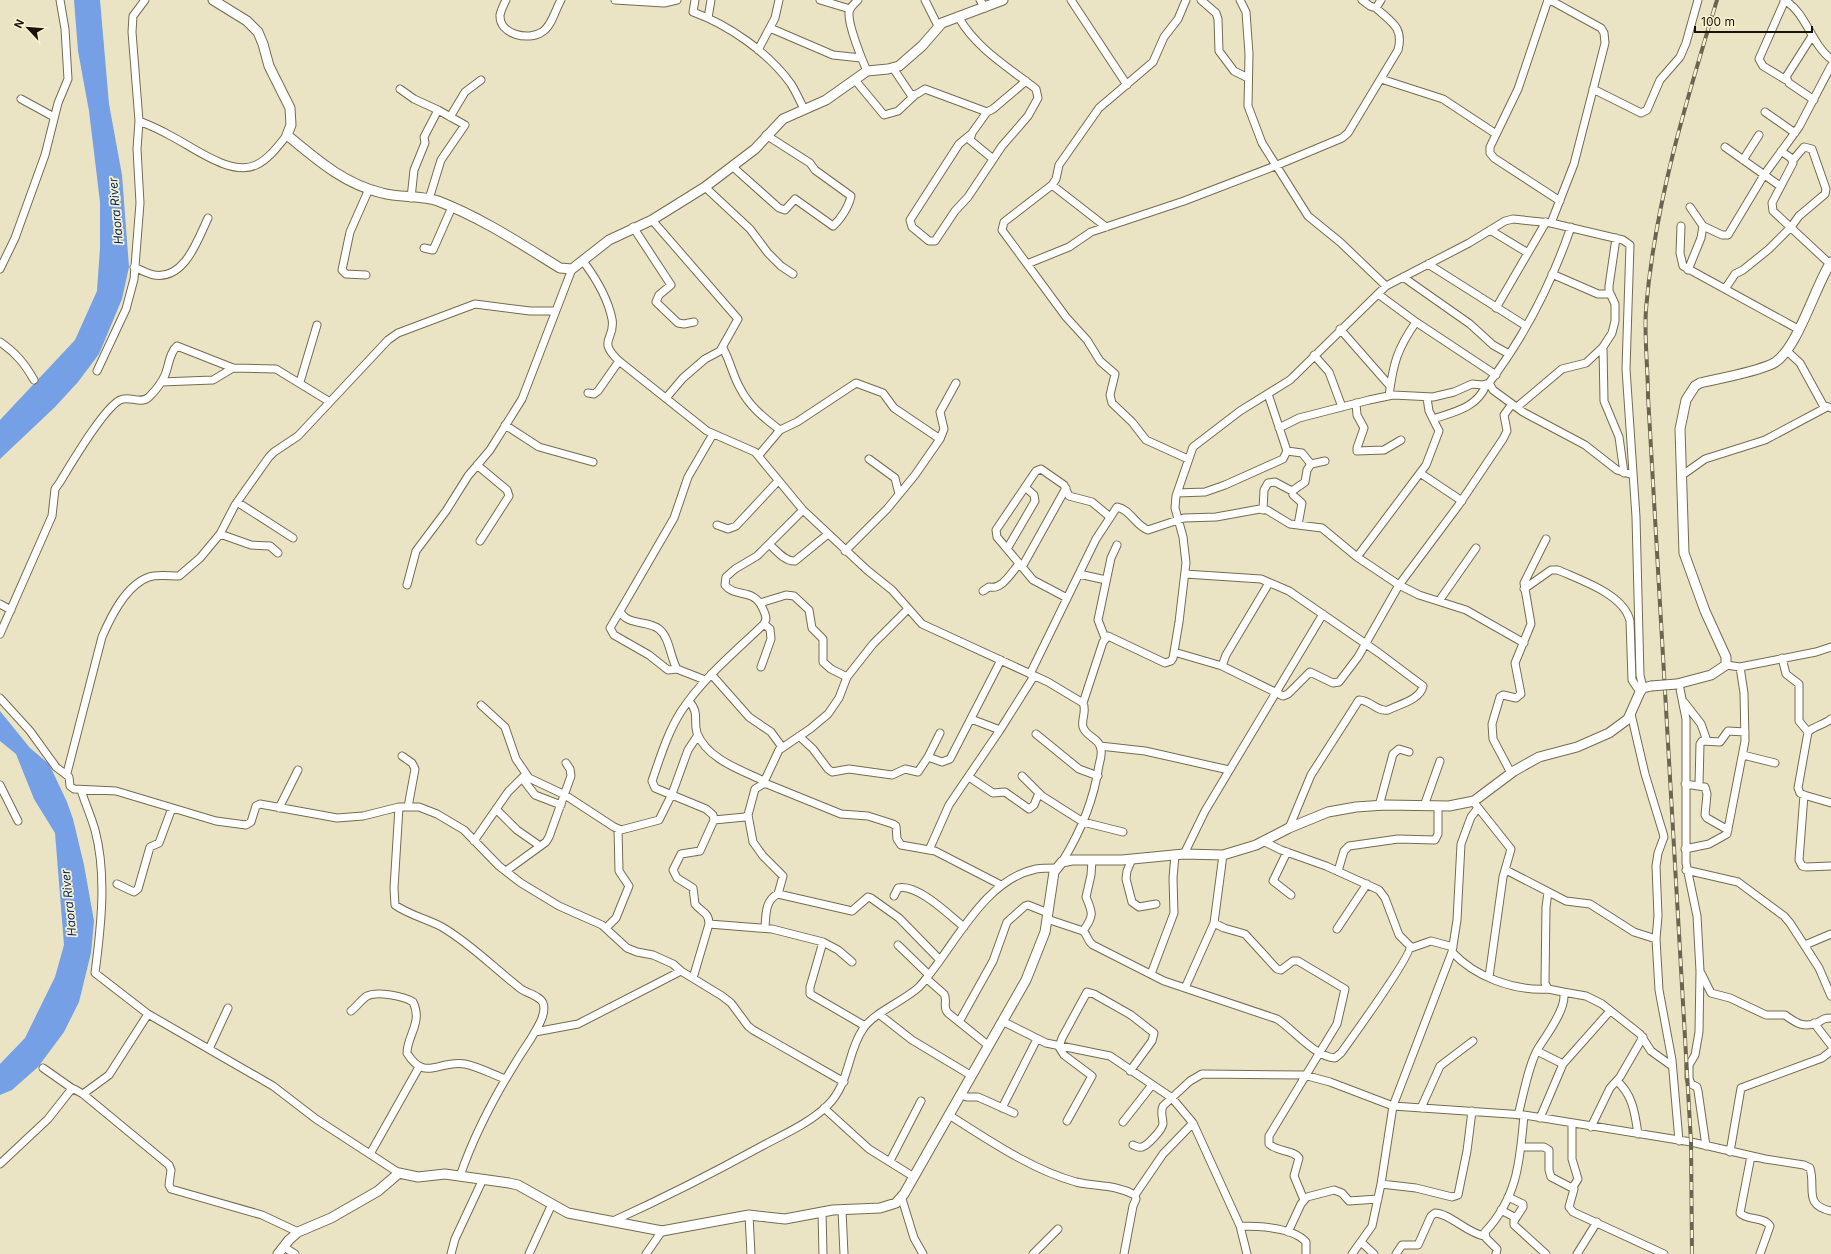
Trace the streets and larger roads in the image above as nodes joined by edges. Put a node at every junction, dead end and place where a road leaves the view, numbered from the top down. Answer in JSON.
{"nodes":[{"id":1,"x":60,"y":0,"type":"edge"},
{"id":2,"x":145,"y":0,"type":"edge"},
{"id":3,"x":213,"y":0,"type":"edge"},
{"id":4,"x":506,"y":0,"type":"edge"},
{"id":5,"x":561,"y":0,"type":"edge"},
{"id":6,"x":615,"y":0,"type":"edge"},
{"id":7,"x":677,"y":0,"type":"edge"},
{"id":8,"x":695,"y":0,"type":"edge"},
{"id":9,"x":711,"y":0,"type":"edge"},
{"id":10,"x":779,"y":0,"type":"edge"},
{"id":11,"x":820,"y":0,"type":"edge"},
{"id":12,"x":858,"y":0,"type":"edge"},
{"id":13,"x":925,"y":0,"type":"edge"},
{"id":14,"x":980,"y":0,"type":"edge"},
{"id":15,"x":1003,"y":0,"type":"edge"},
{"id":16,"x":1071,"y":0,"type":"edge"},
{"id":17,"x":1186,"y":0,"type":"edge"},
{"id":18,"x":1201,"y":0,"type":"edge"},
{"id":19,"x":1240,"y":0,"type":"edge"},
{"id":20,"x":1362,"y":0,"type":"edge"},
{"id":21,"x":1381,"y":0,"type":"edge"},
{"id":22,"x":1549,"y":0,"type":"edge"},
{"id":23,"x":1698,"y":0,"type":"edge"},
{"id":24,"x":1784,"y":0,"type":"edge"},
{"id":25,"x":985,"y":8,"type":"junction"},
{"id":26,"x":1376,"y":8,"type":"junction"},
{"id":27,"x":850,"y":9,"type":"junction"},
{"id":28,"x":708,"y":18,"type":"junction"},
{"id":29,"x":958,"y":18,"type":"junction"},
{"id":30,"x":938,"y":26,"type":"junction"},
{"id":31,"x":770,"y":28,"type":"junction"},
{"id":32,"x":1812,"y":36,"type":"junction"},
{"id":33,"x":758,"y":50,"type":"junction"},
{"id":34,"x":861,"y":58,"type":"junction"},
{"id":35,"x":1831,"y":59,"type":"edge"},
{"id":36,"x":1831,"y":66,"type":"edge"},
{"id":37,"x":893,"y":68,"type":"junction"},
{"id":38,"x":867,"y":71,"type":"junction"},
{"id":39,"x":1248,"y":78,"type":"junction"},
{"id":40,"x":1381,"y":79,"type":"junction"},
{"id":41,"x":481,"y":80,"type":"dead end"},
{"id":42,"x":855,"y":80,"type":"junction"},
{"id":43,"x":1786,"y":80,"type":"junction"},
{"id":44,"x":1026,"y":81,"type":"junction"},
{"id":45,"x":1127,"y":85,"type":"junction"},
{"id":46,"x":400,"y":89,"type":"dead end"},
{"id":47,"x":1593,"y":89,"type":"junction"},
{"id":48,"x":914,"y":96,"type":"junction"},
{"id":49,"x":21,"y":99,"type":"dead end"},
{"id":50,"x":1814,"y":100,"type":"junction"},
{"id":51,"x":804,"y":109,"type":"junction"},
{"id":52,"x":438,"y":110,"type":"junction"},
{"id":53,"x":987,"y":112,"type":"junction"},
{"id":54,"x":1765,"y":112,"type":"dead end"},
{"id":55,"x":54,"y":117,"type":"junction"},
{"id":56,"x":450,"y":117,"type":"junction"},
{"id":57,"x":138,"y":121,"type":"junction"},
{"id":58,"x":1795,"y":133,"type":"junction"},
{"id":59,"x":1496,"y":134,"type":"junction"},
{"id":60,"x":287,"y":135,"type":"junction"},
{"id":61,"x":766,"y":135,"type":"junction"},
{"id":62,"x":1760,"y":135,"type":"dead end"},
{"id":63,"x":970,"y":136,"type":"junction"},
{"id":64,"x":1725,"y":147,"type":"dead end"},
{"id":65,"x":1781,"y":151,"type":"junction"},
{"id":66,"x":993,"y":159,"type":"junction"},
{"id":67,"x":1744,"y":160,"type":"junction"},
{"id":68,"x":1793,"y":160,"type":"junction"},
{"id":69,"x":1276,"y":166,"type":"junction"},
{"id":70,"x":732,"y":167,"type":"junction"},
{"id":71,"x":1764,"y":175,"type":"junction"},
{"id":72,"x":1052,"y":185,"type":"junction"},
{"id":73,"x":1780,"y":186,"type":"junction"},
{"id":74,"x":705,"y":187,"type":"junction"},
{"id":75,"x":369,"y":189,"type":"junction"},
{"id":76,"x":411,"y":198,"type":"junction"},
{"id":77,"x":429,"y":199,"type":"junction"},
{"id":78,"x":1560,"y":201,"type":"junction"},
{"id":79,"x":452,"y":207,"type":"junction"},
{"id":80,"x":1690,"y":207,"type":"dead end"},
{"id":81,"x":208,"y":218,"type":"dead end"},
{"id":82,"x":652,"y":220,"type":"junction"},
{"id":83,"x":1549,"y":222,"type":"junction"},
{"id":84,"x":1682,"y":226,"type":"dead end"},
{"id":85,"x":1703,"y":226,"type":"junction"},
{"id":86,"x":633,"y":227,"type":"junction"},
{"id":87,"x":1106,"y":227,"type":"junction"},
{"id":88,"x":1571,"y":227,"type":"junction"},
{"id":89,"x":1791,"y":227,"type":"junction"},
{"id":90,"x":1490,"y":230,"type":"junction"},
{"id":91,"x":1616,"y":238,"type":"junction"},
{"id":92,"x":424,"y":248,"type":"dead end"},
{"id":93,"x":1528,"y":253,"type":"junction"},
{"id":94,"x":583,"y":261,"type":"junction"},
{"id":95,"x":1830,"y":263,"type":"edge"},
{"id":96,"x":1027,"y":264,"type":"junction"},
{"id":97,"x":1428,"y":264,"type":"junction"},
{"id":98,"x":134,"y":267,"type":"junction"},
{"id":99,"x":0,"y":268,"type":"edge"},
{"id":100,"x":572,"y":269,"type":"junction"},
{"id":101,"x":1688,"y":270,"type":"junction"},
{"id":102,"x":793,"y":274,"type":"dead end"},
{"id":103,"x":1552,"y":274,"type":"junction"},
{"id":104,"x":366,"y":275,"type":"dead end"},
{"id":105,"x":1403,"y":277,"type":"junction"},
{"id":106,"x":1386,"y":286,"type":"junction"},
{"id":107,"x":1725,"y":289,"type":"junction"},
{"id":108,"x":1378,"y":294,"type":"junction"},
{"id":109,"x":1610,"y":294,"type":"junction"},
{"id":110,"x":1496,"y":308,"type":"junction"},
{"id":111,"x":554,"y":311,"type":"junction"},
{"id":112,"x":694,"y":322,"type":"dead end"},
{"id":113,"x":1416,"y":322,"type":"junction"},
{"id":114,"x":317,"y":325,"type":"dead end"},
{"id":115,"x":1526,"y":326,"type":"junction"},
{"id":116,"x":1340,"y":329,"type":"junction"},
{"id":117,"x":1798,"y":329,"type":"junction"},
{"id":118,"x":0,"y":342,"type":"edge"},
{"id":119,"x":1603,"y":347,"type":"junction"},
{"id":120,"x":723,"y":348,"type":"junction"},
{"id":121,"x":1788,"y":351,"type":"junction"},
{"id":122,"x":1509,"y":354,"type":"junction"},
{"id":123,"x":1314,"y":355,"type":"junction"},
{"id":124,"x":618,"y":361,"type":"junction"},
{"id":125,"x":233,"y":368,"type":"junction"},
{"id":126,"x":97,"y":371,"type":"dead end"},
{"id":127,"x":1496,"y":375,"type":"junction"},
{"id":128,"x":34,"y":380,"type":"dead end"},
{"id":129,"x":161,"y":382,"type":"junction"},
{"id":130,"x":300,"y":382,"type":"junction"},
{"id":131,"x":956,"y":383,"type":"dead end"},
{"id":132,"x":1488,"y":384,"type":"junction"},
{"id":133,"x":1390,"y":386,"type":"junction"},
{"id":134,"x":588,"y":393,"type":"dead end"},
{"id":135,"x":1268,"y":394,"type":"junction"},
{"id":136,"x":1389,"y":396,"type":"junction"},
{"id":137,"x":666,"y":398,"type":"junction"},
{"id":138,"x":1427,"y":398,"type":"junction"},
{"id":139,"x":330,"y":402,"type":"junction"},
{"id":140,"x":1356,"y":403,"type":"junction"},
{"id":141,"x":1514,"y":405,"type":"junction"},
{"id":142,"x":1342,"y":407,"type":"junction"},
{"id":143,"x":1829,"y":408,"type":"edge"},
{"id":144,"x":1433,"y":419,"type":"junction"},
{"id":145,"x":505,"y":425,"type":"junction"},
{"id":146,"x":1279,"y":428,"type":"junction"},
{"id":147,"x":780,"y":430,"type":"junction"},
{"id":148,"x":713,"y":434,"type":"junction"},
{"id":149,"x":940,"y":439,"type":"junction"},
{"id":150,"x":1401,"y":440,"type":"dead end"},
{"id":151,"x":1287,"y":451,"type":"junction"},
{"id":152,"x":759,"y":455,"type":"junction"},
{"id":153,"x":870,"y":459,"type":"dead end"},
{"id":154,"x":1188,"y":459,"type":"junction"},
{"id":155,"x":1325,"y":461,"type":"dead end"},
{"id":156,"x":593,"y":462,"type":"dead end"},
{"id":157,"x":1311,"y":464,"type":"junction"},
{"id":158,"x":477,"y":465,"type":"junction"},
{"id":159,"x":1420,"y":473,"type":"junction"},
{"id":160,"x":1624,"y":473,"type":"junction"},
{"id":161,"x":1633,"y":475,"type":"junction"},
{"id":162,"x":1681,"y":476,"type":"junction"},
{"id":163,"x":778,"y":481,"type":"junction"},
{"id":164,"x":1025,"y":487,"type":"junction"},
{"id":165,"x":1066,"y":488,"type":"junction"},
{"id":166,"x":1292,"y":491,"type":"junction"},
{"id":167,"x":1177,"y":493,"type":"junction"},
{"id":168,"x":899,"y":494,"type":"junction"},
{"id":169,"x":1462,"y":501,"type":"junction"},
{"id":170,"x":237,"y":502,"type":"junction"},
{"id":171,"x":803,"y":510,"type":"junction"},
{"id":172,"x":1263,"y":510,"type":"junction"},
{"id":173,"x":1110,"y":517,"type":"junction"},
{"id":174,"x":1179,"y":520,"type":"junction"},
{"id":175,"x":717,"y":525,"type":"dead end"},
{"id":176,"x":1298,"y":525,"type":"junction"},
{"id":177,"x":220,"y":534,"type":"junction"},
{"id":178,"x":828,"y":534,"type":"junction"},
{"id":179,"x":293,"y":538,"type":"dead end"},
{"id":180,"x":1546,"y":539,"type":"dead end"},
{"id":181,"x":480,"y":541,"type":"dead end"},
{"id":182,"x":769,"y":544,"type":"junction"},
{"id":183,"x":1117,"y":545,"type":"dead end"},
{"id":184,"x":1476,"y":548,"type":"dead end"},
{"id":185,"x":1007,"y":549,"type":"junction"},
{"id":186,"x":845,"y":551,"type":"junction"},
{"id":187,"x":278,"y":553,"type":"dead end"},
{"id":188,"x":1357,"y":557,"type":"junction"},
{"id":189,"x":1020,"y":565,"type":"junction"},
{"id":190,"x":1079,"y":574,"type":"junction"},
{"id":191,"x":1185,"y":574,"type":"junction"},
{"id":192,"x":1106,"y":580,"type":"junction"},
{"id":193,"x":1269,"y":583,"type":"junction"},
{"id":194,"x":407,"y":585,"type":"dead end"},
{"id":195,"x":1399,"y":585,"type":"junction"},
{"id":196,"x":1524,"y":589,"type":"junction"},
{"id":197,"x":983,"y":591,"type":"dead end"},
{"id":198,"x":1067,"y":598,"type":"junction"},
{"id":199,"x":1439,"y":602,"type":"junction"},
{"id":200,"x":760,"y":603,"type":"junction"},
{"id":201,"x":0,"y":604,"type":"edge"},
{"id":202,"x":908,"y":608,"type":"junction"},
{"id":203,"x":11,"y":610,"type":"junction"},
{"id":204,"x":620,"y":611,"type":"junction"},
{"id":205,"x":1323,"y":614,"type":"junction"},
{"id":206,"x":764,"y":624,"type":"junction"},
{"id":207,"x":0,"y":634,"type":"edge"},
{"id":208,"x":1105,"y":638,"type":"junction"},
{"id":209,"x":1364,"y":643,"type":"junction"},
{"id":210,"x":1524,"y":643,"type":"junction"},
{"id":211,"x":1831,"y":648,"type":"edge"},
{"id":212,"x":1174,"y":652,"type":"junction"},
{"id":213,"x":1782,"y":658,"type":"junction"},
{"id":214,"x":1002,"y":660,"type":"junction"},
{"id":215,"x":1726,"y":665,"type":"junction"},
{"id":216,"x":1222,"y":666,"type":"junction"},
{"id":217,"x":761,"y":667,"type":"dead end"},
{"id":218,"x":1740,"y":667,"type":"junction"},
{"id":219,"x":677,"y":669,"type":"junction"},
{"id":220,"x":1032,"y":675,"type":"junction"},
{"id":221,"x":708,"y":677,"type":"junction"},
{"id":222,"x":847,"y":677,"type":"junction"},
{"id":223,"x":1678,"y":684,"type":"junction"},
{"id":224,"x":1645,"y":688,"type":"junction"},
{"id":225,"x":1275,"y":692,"type":"junction"},
{"id":226,"x":0,"y":698,"type":"edge"},
{"id":227,"x":689,"y":701,"type":"junction"},
{"id":228,"x":1684,"y":702,"type":"junction"},
{"id":229,"x":1083,"y":703,"type":"junction"},
{"id":230,"x":481,"y":705,"type":"dead end"},
{"id":231,"x":1631,"y":714,"type":"junction"},
{"id":232,"x":970,"y":719,"type":"junction"},
{"id":233,"x":1831,"y":719,"type":"edge"},
{"id":234,"x":1000,"y":730,"type":"junction"},
{"id":235,"x":1744,"y":732,"type":"junction"},
{"id":236,"x":1808,"y":732,"type":"junction"},
{"id":237,"x":940,"y":733,"type":"dead end"},
{"id":238,"x":1036,"y":734,"type":"dead end"},
{"id":239,"x":698,"y":735,"type":"junction"},
{"id":240,"x":799,"y":736,"type":"junction"},
{"id":241,"x":1707,"y":741,"type":"junction"},
{"id":242,"x":1100,"y":746,"type":"junction"},
{"id":243,"x":782,"y":747,"type":"junction"},
{"id":244,"x":1409,"y":752,"type":"dead end"},
{"id":245,"x":1743,"y":755,"type":"junction"},
{"id":246,"x":402,"y":756,"type":"dead end"},
{"id":247,"x":928,"y":757,"type":"junction"},
{"id":248,"x":1440,"y":761,"type":"dead end"},
{"id":249,"x":1775,"y":763,"type":"dead end"},
{"id":250,"x":566,"y":764,"type":"dead end"},
{"id":251,"x":298,"y":770,"type":"dead end"},
{"id":252,"x":1229,"y":770,"type":"junction"},
{"id":253,"x":1511,"y":773,"type":"junction"},
{"id":254,"x":67,"y":774,"type":"junction"},
{"id":255,"x":524,"y":776,"type":"junction"},
{"id":256,"x":1022,"y":776,"type":"dead end"},
{"id":257,"x":1098,"y":776,"type":"junction"},
{"id":258,"x":969,"y":777,"type":"junction"},
{"id":259,"x":763,"y":783,"type":"junction"},
{"id":260,"x":1685,"y":784,"type":"junction"},
{"id":261,"x":0,"y":785,"type":"edge"},
{"id":262,"x":1699,"y":785,"type":"junction"},
{"id":263,"x":81,"y":790,"type":"junction"},
{"id":264,"x":1039,"y":793,"type":"junction"},
{"id":265,"x":672,"y":794,"type":"junction"},
{"id":266,"x":565,"y":795,"type":"junction"},
{"id":267,"x":1804,"y":795,"type":"junction"},
{"id":268,"x":1831,"y":803,"type":"edge"},
{"id":269,"x":1476,"y":804,"type":"junction"},
{"id":270,"x":561,"y":805,"type":"junction"},
{"id":271,"x":1379,"y":806,"type":"junction"},
{"id":272,"x":1424,"y":806,"type":"junction"},
{"id":273,"x":1438,"y":806,"type":"junction"},
{"id":274,"x":399,"y":807,"type":"junction"},
{"id":275,"x":408,"y":807,"type":"junction"},
{"id":276,"x":172,"y":808,"type":"junction"},
{"id":277,"x":279,"y":808,"type":"junction"},
{"id":278,"x":496,"y":809,"type":"junction"},
{"id":279,"x":748,"y":815,"type":"junction"},
{"id":280,"x":714,"y":820,"type":"junction"},
{"id":281,"x":18,"y":821,"type":"dead end"},
{"id":282,"x":1083,"y":822,"type":"junction"},
{"id":283,"x":1289,"y":828,"type":"junction"},
{"id":284,"x":618,"y":829,"type":"junction"},
{"id":285,"x":1728,"y":830,"type":"junction"},
{"id":286,"x":1123,"y":832,"type":"dead end"},
{"id":287,"x":474,"y":841,"type":"junction"},
{"id":288,"x":1263,"y":842,"type":"junction"},
{"id":289,"x":540,"y":846,"type":"junction"},
{"id":290,"x":1685,"y":849,"type":"junction"},
{"id":291,"x":929,"y":850,"type":"junction"},
{"id":292,"x":1287,"y":852,"type":"junction"},
{"id":293,"x":1179,"y":854,"type":"junction"},
{"id":294,"x":1224,"y":855,"type":"junction"},
{"id":295,"x":1132,"y":859,"type":"junction"},
{"id":296,"x":1092,"y":860,"type":"junction"},
{"id":297,"x":1060,"y":865,"type":"junction"},
{"id":298,"x":1831,"y":866,"type":"edge"},
{"id":299,"x":1506,"y":870,"type":"junction"},
{"id":300,"x":1686,"y":870,"type":"junction"},
{"id":301,"x":506,"y":871,"type":"junction"},
{"id":302,"x":1338,"y":872,"type":"junction"},
{"id":303,"x":117,"y":884,"type":"dead end"},
{"id":304,"x":1366,"y":884,"type":"junction"},
{"id":305,"x":1001,"y":885,"type":"junction"},
{"id":306,"x":1548,"y":892,"type":"junction"},
{"id":307,"x":778,"y":894,"type":"junction"},
{"id":308,"x":1291,"y":895,"type":"dead end"},
{"id":309,"x":894,"y":896,"type":"dead end"},
{"id":310,"x":1156,"y":904,"type":"dead end"},
{"id":311,"x":1047,"y":916,"type":"junction"},
{"id":312,"x":1214,"y":923,"type":"junction"},
{"id":313,"x":709,"y":924,"type":"junction"},
{"id":314,"x":607,"y":927,"type":"junction"},
{"id":315,"x":765,"y":927,"type":"junction"},
{"id":316,"x":964,"y":927,"type":"junction"},
{"id":317,"x":1337,"y":929,"type":"dead end"},
{"id":318,"x":1083,"y":931,"type":"junction"},
{"id":319,"x":1831,"y":934,"type":"edge"},
{"id":320,"x":1656,"y":939,"type":"junction"},
{"id":321,"x":823,"y":942,"type":"junction"},
{"id":322,"x":898,"y":945,"type":"dead end"},
{"id":323,"x":1805,"y":946,"type":"junction"},
{"id":324,"x":1411,"y":948,"type":"junction"},
{"id":325,"x":1452,"y":949,"type":"junction"},
{"id":326,"x":940,"y":960,"type":"junction"},
{"id":327,"x":852,"y":962,"type":"dead end"},
{"id":328,"x":680,"y":971,"type":"junction"},
{"id":329,"x":1700,"y":971,"type":"junction"},
{"id":330,"x":1151,"y":974,"type":"junction"},
{"id":331,"x":928,"y":977,"type":"junction"},
{"id":332,"x":1489,"y":977,"type":"junction"},
{"id":333,"x":693,"y":978,"type":"junction"},
{"id":334,"x":1185,"y":988,"type":"junction"},
{"id":335,"x":1548,"y":989,"type":"junction"},
{"id":336,"x":1563,"y":992,"type":"junction"},
{"id":337,"x":1831,"y":996,"type":"edge"},
{"id":338,"x":228,"y":1008,"type":"dead end"},
{"id":339,"x":351,"y":1011,"type":"dead end"},
{"id":340,"x":1610,"y":1011,"type":"junction"},
{"id":341,"x":148,"y":1014,"type":"junction"},
{"id":342,"x":880,"y":1015,"type":"junction"},
{"id":343,"x":1831,"y":1018,"type":"edge"},
{"id":344,"x":959,"y":1022,"type":"junction"},
{"id":345,"x":1004,"y":1022,"type":"junction"},
{"id":346,"x":1814,"y":1023,"type":"junction"},
{"id":347,"x":865,"y":1026,"type":"junction"},
{"id":348,"x":535,"y":1032,"type":"junction"},
{"id":349,"x":1643,"y":1037,"type":"junction"},
{"id":350,"x":1037,"y":1039,"type":"junction"},
{"id":351,"x":1473,"y":1040,"type":"dead end"},
{"id":352,"x":1831,"y":1045,"type":"edge"},
{"id":353,"x":989,"y":1046,"type":"junction"},
{"id":354,"x":1059,"y":1047,"type":"junction"},
{"id":355,"x":209,"y":1049,"type":"junction"},
{"id":356,"x":1319,"y":1051,"type":"junction"},
{"id":357,"x":1536,"y":1051,"type":"junction"},
{"id":358,"x":1831,"y":1051,"type":"edge"},
{"id":359,"x":1563,"y":1064,"type":"junction"},
{"id":360,"x":1672,"y":1066,"type":"junction"},
{"id":361,"x":419,"y":1067,"type":"junction"},
{"id":362,"x":43,"y":1068,"type":"dead end"},
{"id":363,"x":1130,"y":1071,"type":"junction"},
{"id":364,"x":1304,"y":1075,"type":"junction"},
{"id":365,"x":972,"y":1076,"type":"junction"},
{"id":366,"x":505,"y":1079,"type":"junction"},
{"id":367,"x":1617,"y":1081,"type":"junction"},
{"id":368,"x":844,"y":1082,"type":"junction"},
{"id":369,"x":1152,"y":1085,"type":"junction"},
{"id":370,"x":73,"y":1089,"type":"junction"},
{"id":371,"x":83,"y":1094,"type":"junction"},
{"id":372,"x":961,"y":1095,"type":"junction"},
{"id":373,"x":1172,"y":1098,"type":"junction"},
{"id":374,"x":920,"y":1101,"type":"dead end"},
{"id":375,"x":1393,"y":1106,"type":"junction"},
{"id":376,"x":824,"y":1108,"type":"junction"},
{"id":377,"x":1002,"y":1108,"type":"junction"},
{"id":378,"x":1421,"y":1108,"type":"junction"},
{"id":379,"x":1472,"y":1111,"type":"junction"},
{"id":380,"x":1014,"y":1113,"type":"dead end"},
{"id":381,"x":949,"y":1115,"type":"junction"},
{"id":382,"x":1521,"y":1115,"type":"junction"},
{"id":383,"x":1540,"y":1118,"type":"junction"},
{"id":384,"x":1067,"y":1121,"type":"dead end"},
{"id":385,"x":1123,"y":1122,"type":"dead end"},
{"id":386,"x":1193,"y":1123,"type":"junction"},
{"id":387,"x":1572,"y":1124,"type":"junction"},
{"id":388,"x":1591,"y":1127,"type":"junction"},
{"id":389,"x":1638,"y":1134,"type":"junction"},
{"id":390,"x":1679,"y":1141,"type":"junction"},
{"id":391,"x":1133,"y":1145,"type":"dead end"},
{"id":392,"x":1522,"y":1146,"type":"junction"},
{"id":393,"x":1706,"y":1146,"type":"junction"},
{"id":394,"x":1730,"y":1152,"type":"junction"},
{"id":395,"x":370,"y":1154,"type":"junction"},
{"id":396,"x":1751,"y":1156,"type":"junction"},
{"id":397,"x":890,"y":1161,"type":"junction"},
{"id":398,"x":0,"y":1164,"type":"edge"},
{"id":399,"x":399,"y":1173,"type":"junction"},
{"id":400,"x":460,"y":1176,"type":"junction"},
{"id":401,"x":914,"y":1178,"type":"junction"},
{"id":402,"x":483,"y":1179,"type":"junction"},
{"id":403,"x":1381,"y":1184,"type":"junction"},
{"id":404,"x":1573,"y":1187,"type":"junction"},
{"id":405,"x":1135,"y":1195,"type":"junction"},
{"id":406,"x":1508,"y":1198,"type":"junction"},
{"id":407,"x":902,"y":1199,"type":"junction"},
{"id":408,"x":1378,"y":1199,"type":"junction"},
{"id":409,"x":1304,"y":1200,"type":"junction"},
{"id":410,"x":552,"y":1204,"type":"junction"},
{"id":411,"x":842,"y":1210,"type":"junction"},
{"id":412,"x":1501,"y":1210,"type":"junction"},
{"id":413,"x":1831,"y":1211,"type":"edge"},
{"id":414,"x":822,"y":1212,"type":"junction"},
{"id":415,"x":748,"y":1215,"type":"junction"},
{"id":416,"x":1516,"y":1218,"type":"junction"},
{"id":417,"x":613,"y":1221,"type":"junction"},
{"id":418,"x":1596,"y":1222,"type":"junction"},
{"id":419,"x":1240,"y":1226,"type":"junction"},
{"id":420,"x":1058,"y":1229,"type":"dead end"},
{"id":421,"x":662,"y":1231,"type":"junction"},
{"id":422,"x":298,"y":1232,"type":"junction"},
{"id":423,"x":1288,"y":1232,"type":"junction"},
{"id":424,"x":1484,"y":1236,"type":"junction"},
{"id":425,"x":1361,"y":1242,"type":"junction"},
{"id":426,"x":284,"y":1246,"type":"junction"},
{"id":427,"x":278,"y":1254,"type":"edge"},
{"id":428,"x":295,"y":1254,"type":"edge"},
{"id":429,"x":451,"y":1254,"type":"edge"},
{"id":430,"x":529,"y":1254,"type":"edge"},
{"id":431,"x":646,"y":1254,"type":"edge"},
{"id":432,"x":751,"y":1254,"type":"edge"},
{"id":433,"x":823,"y":1254,"type":"edge"},
{"id":434,"x":844,"y":1254,"type":"edge"},
{"id":435,"x":923,"y":1254,"type":"edge"},
{"id":436,"x":1033,"y":1254,"type":"edge"},
{"id":437,"x":1124,"y":1254,"type":"edge"},
{"id":438,"x":1247,"y":1254,"type":"edge"},
{"id":439,"x":1306,"y":1254,"type":"edge"},
{"id":440,"x":1352,"y":1254,"type":"edge"},
{"id":441,"x":1374,"y":1254,"type":"edge"},
{"id":442,"x":1396,"y":1254,"type":"edge"},
{"id":443,"x":1496,"y":1254,"type":"edge"},
{"id":444,"x":1546,"y":1254,"type":"edge"},
{"id":445,"x":1577,"y":1254,"type":"edge"},
{"id":446,"x":1664,"y":1254,"type":"edge"},
{"id":447,"x":1760,"y":1254,"type":"edge"}],
"edges":[{"from":1,"to":55,"type":"street"},
{"from":2,"to":57,"type":"street"},
{"from":3,"to":60,"type":"street"},
{"from":4,"to":5,"type":"street"},
{"from":6,"to":7,"type":"street"},
{"from":8,"to":28,"type":"street"},
{"from":9,"to":28,"type":"street"},
{"from":10,"to":31,"type":"street"},
{"from":11,"to":27,"type":"street"},
{"from":12,"to":27,"type":"street"},
{"from":13,"to":30,"type":"street"},
{"from":14,"to":25,"type":"street"},
{"from":15,"to":25,"type":"street"},
{"from":16,"to":45,"type":"street"},
{"from":17,"to":45,"type":"street"},
{"from":18,"to":39,"type":"street"},
{"from":19,"to":39,"type":"street"},
{"from":20,"to":26,"type":"street"},
{"from":21,"to":26,"type":"street"},
{"from":22,"to":47,"type":"street"},
{"from":22,"to":59,"type":"street"},
{"from":23,"to":47,"type":"street"},
{"from":24,"to":32,"type":"street"},
{"from":24,"to":43,"type":"street"},
{"from":25,"to":29,"type":"street"},
{"from":26,"to":40,"type":"street"},
{"from":27,"to":34,"type":"street"},
{"from":28,"to":33,"type":"street"},
{"from":29,"to":30,"type":"street"},
{"from":29,"to":44,"type":"street"},
{"from":30,"to":37,"type":"street"},
{"from":31,"to":33,"type":"street"},
{"from":31,"to":34,"type":"street"},
{"from":32,"to":35,"type":"street"},
{"from":32,"to":43,"type":"street"},
{"from":33,"to":51,"type":"street"},
{"from":34,"to":38,"type":"street"},
{"from":36,"to":50,"type":"street"},
{"from":37,"to":38,"type":"street"},
{"from":37,"to":48,"type":"street"},
{"from":38,"to":42,"type":"street"},
{"from":39,"to":69,"type":"street"},
{"from":40,"to":59,"type":"street"},
{"from":40,"to":69,"type":"street"},
{"from":41,"to":56,"type":"street"},
{"from":42,"to":48,"type":"street"},
{"from":42,"to":51,"type":"street"},
{"from":43,"to":50,"type":"street"},
{"from":44,"to":53,"type":"street"},
{"from":44,"to":66,"type":"street"},
{"from":45,"to":72,"type":"street"},
{"from":46,"to":52,"type":"street"},
{"from":47,"to":78,"type":"street"},
{"from":48,"to":53,"type":"street"},
{"from":49,"to":55,"type":"street"},
{"from":50,"to":58,"type":"street"},
{"from":51,"to":61,"type":"street"},
{"from":52,"to":56,"type":"street"},
{"from":52,"to":76,"type":"street"},
{"from":53,"to":63,"type":"street"},
{"from":54,"to":58,"type":"street"},
{"from":55,"to":99,"type":"street"},
{"from":56,"to":77,"type":"street"},
{"from":57,"to":60,"type":"street"},
{"from":57,"to":98,"type":"street"},
{"from":58,"to":65,"type":"street"},
{"from":59,"to":78,"type":"street"},
{"from":60,"to":75,"type":"street"},
{"from":61,"to":70,"type":"street"},
{"from":61,"to":70,"type":"street"},
{"from":62,"to":67,"type":"street"},
{"from":63,"to":66,"type":"street"},
{"from":63,"to":66,"type":"street"},
{"from":64,"to":67,"type":"street"},
{"from":65,"to":68,"type":"street"},
{"from":65,"to":71,"type":"street"},
{"from":67,"to":71,"type":"street"},
{"from":68,"to":73,"type":"street"},
{"from":68,"to":89,"type":"street"},
{"from":69,"to":87,"type":"street"},
{"from":69,"to":106,"type":"street"},
{"from":70,"to":74,"type":"street"},
{"from":71,"to":73,"type":"street"},
{"from":71,"to":85,"type":"street"},
{"from":72,"to":87,"type":"street"},
{"from":72,"to":96,"type":"street"},
{"from":73,"to":89,"type":"street"},
{"from":74,"to":82,"type":"street"},
{"from":74,"to":102,"type":"street"},
{"from":75,"to":76,"type":"street"},
{"from":75,"to":104,"type":"street"},
{"from":76,"to":77,"type":"street"},
{"from":77,"to":79,"type":"street"},
{"from":78,"to":83,"type":"street"},
{"from":79,"to":92,"type":"street"},
{"from":79,"to":100,"type":"street"},
{"from":80,"to":85,"type":"street"},
{"from":81,"to":98,"type":"street"},
{"from":82,"to":86,"type":"street"},
{"from":82,"to":120,"type":"street"},
{"from":83,"to":88,"type":"street"},
{"from":83,"to":90,"type":"street"},
{"from":83,"to":93,"type":"street"},
{"from":84,"to":101,"type":"street"},
{"from":85,"to":101,"type":"street"},
{"from":86,"to":94,"type":"street"},
{"from":86,"to":112,"type":"street"},
{"from":87,"to":96,"type":"street"},
{"from":88,"to":91,"type":"street"},
{"from":88,"to":103,"type":"street"},
{"from":89,"to":95,"type":"street"},
{"from":89,"to":107,"type":"street"},
{"from":90,"to":93,"type":"street"},
{"from":90,"to":97,"type":"street"},
{"from":91,"to":109,"type":"street"},
{"from":91,"to":161,"type":"street"},
{"from":93,"to":110,"type":"street"},
{"from":94,"to":100,"type":"street"},
{"from":94,"to":124,"type":"street"},
{"from":95,"to":117,"type":"street"},
{"from":96,"to":154,"type":"street"},
{"from":97,"to":105,"type":"street"},
{"from":97,"to":110,"type":"street"},
{"from":98,"to":126,"type":"street"},
{"from":100,"to":111,"type":"street"},
{"from":101,"to":107,"type":"street"},
{"from":103,"to":109,"type":"street"},
{"from":103,"to":115,"type":"street"},
{"from":105,"to":106,"type":"street"},
{"from":105,"to":122,"type":"street"},
{"from":106,"to":108,"type":"street"},
{"from":107,"to":117,"type":"street"},
{"from":108,"to":113,"type":"street"},
{"from":108,"to":116,"type":"street"},
{"from":109,"to":119,"type":"street"},
{"from":110,"to":115,"type":"street"},
{"from":111,"to":139,"type":"street"},
{"from":111,"to":145,"type":"street"},
{"from":113,"to":127,"type":"street"},
{"from":113,"to":133,"type":"street"},
{"from":114,"to":130,"type":"street"},
{"from":115,"to":122,"type":"street"},
{"from":116,"to":123,"type":"street"},
{"from":116,"to":133,"type":"street"},
{"from":117,"to":121,"type":"street"},
{"from":118,"to":128,"type":"street"},
{"from":119,"to":141,"type":"street"},
{"from":119,"to":160,"type":"street"},
{"from":120,"to":137,"type":"street"},
{"from":120,"to":147,"type":"street"},
{"from":121,"to":143,"type":"street"},
{"from":121,"to":162,"type":"street"},
{"from":122,"to":127,"type":"street"},
{"from":123,"to":135,"type":"street"},
{"from":123,"to":142,"type":"street"},
{"from":124,"to":134,"type":"street"},
{"from":124,"to":137,"type":"street"},
{"from":125,"to":129,"type":"street"},
{"from":125,"to":129,"type":"street"},
{"from":125,"to":130,"type":"street"},
{"from":127,"to":132,"type":"street"},
{"from":129,"to":203,"type":"street"},
{"from":130,"to":139,"type":"street"},
{"from":131,"to":149,"type":"street"},
{"from":132,"to":138,"type":"street"},
{"from":132,"to":141,"type":"street"},
{"from":132,"to":144,"type":"street"},
{"from":133,"to":136,"type":"street"},
{"from":135,"to":146,"type":"street"},
{"from":135,"to":154,"type":"street"},
{"from":136,"to":138,"type":"street"},
{"from":136,"to":140,"type":"street"},
{"from":137,"to":148,"type":"street"},
{"from":138,"to":144,"type":"street"},
{"from":139,"to":170,"type":"street"},
{"from":140,"to":142,"type":"street"},
{"from":140,"to":150,"type":"street"},
{"from":141,"to":160,"type":"street"},
{"from":141,"to":169,"type":"street"},
{"from":142,"to":146,"type":"street"},
{"from":143,"to":162,"type":"street"},
{"from":144,"to":159,"type":"street"},
{"from":145,"to":156,"type":"street"},
{"from":145,"to":158,"type":"street"},
{"from":146,"to":151,"type":"street"},
{"from":147,"to":149,"type":"street"},
{"from":147,"to":152,"type":"street"},
{"from":148,"to":152,"type":"street"},
{"from":148,"to":204,"type":"street"},
{"from":149,"to":168,"type":"street"},
{"from":151,"to":157,"type":"street"},
{"from":151,"to":167,"type":"street"},
{"from":152,"to":163,"type":"street"},
{"from":153,"to":168,"type":"street"},
{"from":154,"to":167,"type":"street"},
{"from":155,"to":157,"type":"street"},
{"from":157,"to":166,"type":"street"},
{"from":158,"to":181,"type":"street"},
{"from":158,"to":194,"type":"street"},
{"from":159,"to":169,"type":"street"},
{"from":159,"to":188,"type":"street"},
{"from":160,"to":161,"type":"street"},
{"from":161,"to":224,"type":"street"},
{"from":162,"to":215,"type":"street"},
{"from":163,"to":171,"type":"street"},
{"from":163,"to":175,"type":"street"},
{"from":164,"to":165,"type":"street"},
{"from":164,"to":185,"type":"street"},
{"from":164,"to":185,"type":"street"},
{"from":165,"to":173,"type":"street"},
{"from":165,"to":189,"type":"street"},
{"from":166,"to":172,"type":"street"},
{"from":166,"to":176,"type":"street"},
{"from":167,"to":174,"type":"street"},
{"from":168,"to":186,"type":"street"},
{"from":169,"to":195,"type":"street"},
{"from":170,"to":177,"type":"street"},
{"from":170,"to":179,"type":"street"},
{"from":171,"to":178,"type":"street"},
{"from":171,"to":182,"type":"street"},
{"from":172,"to":174,"type":"street"},
{"from":172,"to":176,"type":"street"},
{"from":173,"to":174,"type":"street"},
{"from":173,"to":190,"type":"street"},
{"from":174,"to":191,"type":"street"},
{"from":176,"to":188,"type":"street"},
{"from":177,"to":187,"type":"street"},
{"from":177,"to":254,"type":"street"},
{"from":178,"to":182,"type":"street"},
{"from":178,"to":186,"type":"street"},
{"from":180,"to":196,"type":"street"},
{"from":182,"to":200,"type":"street"},
{"from":183,"to":192,"type":"street"},
{"from":184,"to":199,"type":"street"},
{"from":185,"to":189,"type":"street"},
{"from":186,"to":202,"type":"street"},
{"from":188,"to":195,"type":"street"},
{"from":189,"to":197,"type":"street"},
{"from":189,"to":198,"type":"street"},
{"from":190,"to":192,"type":"street"},
{"from":190,"to":198,"type":"street"},
{"from":191,"to":193,"type":"street"},
{"from":191,"to":212,"type":"street"},
{"from":192,"to":208,"type":"street"},
{"from":193,"to":205,"type":"street"},
{"from":193,"to":216,"type":"street"},
{"from":195,"to":199,"type":"street"},
{"from":195,"to":209,"type":"street"},
{"from":196,"to":210,"type":"street"},
{"from":196,"to":224,"type":"street"},
{"from":198,"to":220,"type":"street"},
{"from":199,"to":210,"type":"street"},
{"from":200,"to":206,"type":"street"},
{"from":200,"to":222,"type":"street"},
{"from":201,"to":203,"type":"street"},
{"from":202,"to":214,"type":"street"},
{"from":202,"to":222,"type":"street"},
{"from":203,"to":207,"type":"street"},
{"from":204,"to":219,"type":"street"},
{"from":204,"to":219,"type":"street"},
{"from":205,"to":209,"type":"street"},
{"from":205,"to":225,"type":"street"},
{"from":206,"to":217,"type":"street"},
{"from":206,"to":221,"type":"street"},
{"from":208,"to":212,"type":"street"},
{"from":208,"to":229,"type":"street"},
{"from":209,"to":225,"type":"street"},
{"from":209,"to":283,"type":"street"},
{"from":210,"to":253,"type":"street"},
{"from":211,"to":213,"type":"street"},
{"from":212,"to":216,"type":"street"},
{"from":213,"to":218,"type":"street"},
{"from":213,"to":236,"type":"street"},
{"from":214,"to":220,"type":"street"},
{"from":214,"to":232,"type":"street"},
{"from":215,"to":218,"type":"street"},
{"from":215,"to":223,"type":"street"},
{"from":216,"to":225,"type":"street"},
{"from":218,"to":235,"type":"street"},
{"from":219,"to":221,"type":"street"},
{"from":220,"to":229,"type":"street"},
{"from":220,"to":234,"type":"street"},
{"from":221,"to":227,"type":"street"},
{"from":221,"to":243,"type":"street"},
{"from":222,"to":240,"type":"street"},
{"from":223,"to":224,"type":"street","bridge":true},
{"from":223,"to":228,"type":"street"},
{"from":224,"to":231,"type":"street"},
{"from":225,"to":252,"type":"street"},
{"from":226,"to":254,"type":"street"},
{"from":227,"to":239,"type":"street"},
{"from":227,"to":265,"type":"street"},
{"from":228,"to":241,"type":"street"},
{"from":228,"to":260,"type":"street"},
{"from":229,"to":242,"type":"street"},
{"from":230,"to":255,"type":"street"},
{"from":231,"to":253,"type":"street"},
{"from":231,"to":320,"type":"street"},
{"from":232,"to":234,"type":"street"},
{"from":232,"to":247,"type":"street"},
{"from":233,"to":236,"type":"street"},
{"from":234,"to":258,"type":"street"},
{"from":235,"to":241,"type":"street"},
{"from":235,"to":245,"type":"street"},
{"from":236,"to":267,"type":"street"},
{"from":237,"to":247,"type":"street"},
{"from":238,"to":257,"type":"street"},
{"from":239,"to":259,"type":"street"},
{"from":239,"to":265,"type":"street"},
{"from":240,"to":243,"type":"street"},
{"from":240,"to":247,"type":"street"},
{"from":241,"to":262,"type":"street"},
{"from":242,"to":252,"type":"street"},
{"from":242,"to":257,"type":"street"},
{"from":243,"to":259,"type":"street"},
{"from":244,"to":271,"type":"street"},
{"from":245,"to":249,"type":"street"},
{"from":245,"to":285,"type":"street"},
{"from":246,"to":275,"type":"street"},
{"from":248,"to":272,"type":"street"},
{"from":250,"to":266,"type":"street"},
{"from":251,"to":277,"type":"street"},
{"from":252,"to":293,"type":"street"},
{"from":253,"to":269,"type":"street"},
{"from":254,"to":263,"type":"street"},
{"from":255,"to":266,"type":"street"},
{"from":255,"to":270,"type":"street"},
{"from":255,"to":278,"type":"street"},
{"from":256,"to":264,"type":"street"},
{"from":257,"to":282,"type":"street"},
{"from":258,"to":264,"type":"street"},
{"from":258,"to":291,"type":"street"},
{"from":259,"to":279,"type":"street"},
{"from":259,"to":291,"type":"street"},
{"from":260,"to":262,"type":"street"},
{"from":260,"to":290,"type":"street"},
{"from":261,"to":281,"type":"street"},
{"from":262,"to":285,"type":"street"},
{"from":263,"to":276,"type":"street"},
{"from":263,"to":341,"type":"street"},
{"from":264,"to":282,"type":"street"},
{"from":265,"to":280,"type":"street"},
{"from":265,"to":284,"type":"street"},
{"from":266,"to":270,"type":"street"},
{"from":266,"to":284,"type":"street"},
{"from":267,"to":268,"type":"street"},
{"from":267,"to":298,"type":"street"},
{"from":269,"to":273,"type":"street"},
{"from":269,"to":299,"type":"street"},
{"from":269,"to":325,"type":"street"},
{"from":270,"to":289,"type":"street"},
{"from":271,"to":272,"type":"street"},
{"from":271,"to":283,"type":"street"},
{"from":272,"to":273,"type":"street"},
{"from":273,"to":302,"type":"street"},
{"from":274,"to":275,"type":"street"},
{"from":274,"to":277,"type":"street"},
{"from":274,"to":348,"type":"street"},
{"from":275,"to":287,"type":"street"},
{"from":276,"to":277,"type":"street"},
{"from":276,"to":303,"type":"street"},
{"from":278,"to":287,"type":"street"},
{"from":278,"to":289,"type":"street"},
{"from":279,"to":280,"type":"street"},
{"from":279,"to":307,"type":"street"},
{"from":280,"to":313,"type":"street"},
{"from":282,"to":286,"type":"street"},
{"from":282,"to":297,"type":"street"},
{"from":283,"to":288,"type":"street"},
{"from":284,"to":314,"type":"street"},
{"from":285,"to":290,"type":"street"},
{"from":287,"to":301,"type":"street"},
{"from":288,"to":292,"type":"street"},
{"from":288,"to":294,"type":"street"},
{"from":289,"to":301,"type":"street"},
{"from":290,"to":300,"type":"street"},
{"from":291,"to":305,"type":"street"},
{"from":292,"to":302,"type":"street"},
{"from":292,"to":308,"type":"street"},
{"from":293,"to":294,"type":"street"},
{"from":293,"to":295,"type":"street"},
{"from":293,"to":330,"type":"street"},
{"from":294,"to":312,"type":"street"},
{"from":295,"to":296,"type":"street"},
{"from":295,"to":310,"type":"street"},
{"from":296,"to":297,"type":"street"},
{"from":296,"to":318,"type":"street"},
{"from":297,"to":305,"type":"street"},
{"from":297,"to":311,"type":"street"},
{"from":299,"to":306,"type":"street"},
{"from":299,"to":332,"type":"street"},
{"from":300,"to":323,"type":"street"},
{"from":300,"to":329,"type":"street"},
{"from":301,"to":314,"type":"street"},
{"from":302,"to":304,"type":"street"},
{"from":304,"to":317,"type":"street"},
{"from":304,"to":324,"type":"street"},
{"from":305,"to":316,"type":"street"},
{"from":306,"to":320,"type":"street"},
{"from":306,"to":335,"type":"street"},
{"from":307,"to":315,"type":"street"},
{"from":307,"to":326,"type":"street"},
{"from":309,"to":316,"type":"street"},
{"from":311,"to":318,"type":"street"},
{"from":311,"to":344,"type":"street"},
{"from":311,"to":345,"type":"street"},
{"from":312,"to":334,"type":"street"},
{"from":312,"to":356,"type":"street"},
{"from":313,"to":315,"type":"street"},
{"from":313,"to":333,"type":"street"},
{"from":314,"to":328,"type":"street"},
{"from":315,"to":321,"type":"street"},
{"from":316,"to":326,"type":"street"},
{"from":318,"to":330,"type":"street"},
{"from":319,"to":323,"type":"street"},
{"from":320,"to":360,"type":"street"},
{"from":321,"to":327,"type":"street"},
{"from":321,"to":347,"type":"street"},
{"from":322,"to":331,"type":"street"},
{"from":323,"to":337,"type":"street"},
{"from":324,"to":325,"type":"street"},
{"from":324,"to":356,"type":"street"},
{"from":325,"to":332,"type":"street"},
{"from":325,"to":375,"type":"street"},
{"from":326,"to":331,"type":"street"},
{"from":328,"to":333,"type":"street"},
{"from":328,"to":348,"type":"street"},
{"from":329,"to":346,"type":"street"},
{"from":329,"to":393,"type":"street"},
{"from":330,"to":334,"type":"street"},
{"from":331,"to":342,"type":"street"},
{"from":331,"to":344,"type":"street"},
{"from":332,"to":335,"type":"street"},
{"from":333,"to":368,"type":"street"},
{"from":334,"to":356,"type":"street"},
{"from":335,"to":336,"type":"street"},
{"from":336,"to":340,"type":"street"},
{"from":336,"to":357,"type":"street"},
{"from":338,"to":355,"type":"street"},
{"from":339,"to":361,"type":"street"},
{"from":340,"to":349,"type":"street"},
{"from":340,"to":359,"type":"street"},
{"from":341,"to":355,"type":"street"},
{"from":341,"to":371,"type":"street"},
{"from":342,"to":347,"type":"street"},
{"from":342,"to":365,"type":"street"},
{"from":343,"to":346,"type":"street"},
{"from":344,"to":353,"type":"street"},
{"from":345,"to":350,"type":"street"},
{"from":345,"to":353,"type":"street"},
{"from":346,"to":352,"type":"street"},
{"from":347,"to":368,"type":"street"},
{"from":348,"to":366,"type":"street"},
{"from":349,"to":360,"type":"street"},
{"from":349,"to":367,"type":"street"},
{"from":350,"to":354,"type":"street"},
{"from":350,"to":377,"type":"street"},
{"from":351,"to":378,"type":"street"},
{"from":353,"to":365,"type":"street"},
{"from":354,"to":363,"type":"street"},
{"from":354,"to":363,"type":"street"},
{"from":354,"to":384,"type":"street"},
{"from":355,"to":395,"type":"street"},
{"from":356,"to":364,"type":"street"},
{"from":357,"to":359,"type":"street"},
{"from":357,"to":382,"type":"street"},
{"from":358,"to":394,"type":"street"},
{"from":359,"to":383,"type":"street"},
{"from":360,"to":390,"type":"street"},
{"from":361,"to":366,"type":"street"},
{"from":361,"to":395,"type":"street"},
{"from":362,"to":370,"type":"street"},
{"from":363,"to":369,"type":"street"},
{"from":364,"to":373,"type":"street"},
{"from":364,"to":375,"type":"street"},
{"from":364,"to":409,"type":"street"},
{"from":365,"to":372,"type":"street"},
{"from":366,"to":400,"type":"street"},
{"from":367,"to":388,"type":"street"},
{"from":367,"to":389,"type":"street"},
{"from":368,"to":376,"type":"street"},
{"from":369,"to":373,"type":"street"},
{"from":369,"to":385,"type":"street"},
{"from":370,"to":371,"type":"street"},
{"from":370,"to":398,"type":"street"},
{"from":371,"to":422,"type":"street"},
{"from":372,"to":377,"type":"street"},
{"from":372,"to":381,"type":"street"},
{"from":373,"to":386,"type":"street"},
{"from":373,"to":391,"type":"street"},
{"from":374,"to":397,"type":"street"},
{"from":375,"to":378,"type":"street"},
{"from":375,"to":403,"type":"street"},
{"from":376,"to":397,"type":"street"},
{"from":376,"to":417,"type":"street"},
{"from":377,"to":380,"type":"street"},
{"from":378,"to":379,"type":"street"},
{"from":379,"to":382,"type":"street"},
{"from":379,"to":403,"type":"street"},
{"from":381,"to":401,"type":"street"},
{"from":381,"to":405,"type":"street"},
{"from":382,"to":383,"type":"street"},
{"from":382,"to":392,"type":"street"},
{"from":383,"to":387,"type":"street"},
{"from":386,"to":405,"type":"street"},
{"from":386,"to":419,"type":"street"},
{"from":387,"to":388,"type":"street"},
{"from":387,"to":404,"type":"street"},
{"from":388,"to":389,"type":"street"},
{"from":389,"to":390,"type":"street"},
{"from":390,"to":393,"type":"street"},
{"from":392,"to":404,"type":"street"},
{"from":392,"to":406,"type":"street"},
{"from":393,"to":394,"type":"street"},
{"from":394,"to":396,"type":"street"},
{"from":395,"to":399,"type":"street"},
{"from":396,"to":413,"type":"street"},
{"from":396,"to":447,"type":"street"},
{"from":397,"to":401,"type":"street"},
{"from":399,"to":400,"type":"street"},
{"from":399,"to":422,"type":"street"},
{"from":400,"to":402,"type":"street"},
{"from":401,"to":407,"type":"street"},
{"from":402,"to":410,"type":"street"},
{"from":402,"to":429,"type":"street"},
{"from":403,"to":408,"type":"street"},
{"from":404,"to":418,"type":"street"},
{"from":405,"to":437,"type":"street"},
{"from":406,"to":412,"type":"street"},
{"from":406,"to":416,"type":"street"},
{"from":407,"to":411,"type":"street"},
{"from":407,"to":435,"type":"street"},
{"from":408,"to":409,"type":"street"},
{"from":408,"to":425,"type":"street"},
{"from":409,"to":423,"type":"street"},
{"from":410,"to":417,"type":"street"},
{"from":410,"to":430,"type":"street"},
{"from":411,"to":414,"type":"street"},
{"from":411,"to":434,"type":"street"},
{"from":412,"to":416,"type":"street"},
{"from":412,"to":424,"type":"street"},
{"from":414,"to":415,"type":"street"},
{"from":414,"to":433,"type":"street"},
{"from":415,"to":421,"type":"street"},
{"from":415,"to":432,"type":"street"},
{"from":416,"to":444,"type":"street"},
{"from":417,"to":421,"type":"street"},
{"from":418,"to":445,"type":"street"},
{"from":418,"to":446,"type":"street"},
{"from":419,"to":423,"type":"street"},
{"from":419,"to":438,"type":"street"},
{"from":420,"to":436,"type":"street"},
{"from":421,"to":431,"type":"street"},
{"from":422,"to":426,"type":"street"},
{"from":423,"to":439,"type":"street"},
{"from":424,"to":442,"type":"street"},
{"from":424,"to":443,"type":"street"},
{"from":425,"to":440,"type":"street"},
{"from":425,"to":441,"type":"street"},
{"from":426,"to":427,"type":"street"},
{"from":426,"to":428,"type":"street"}]}
